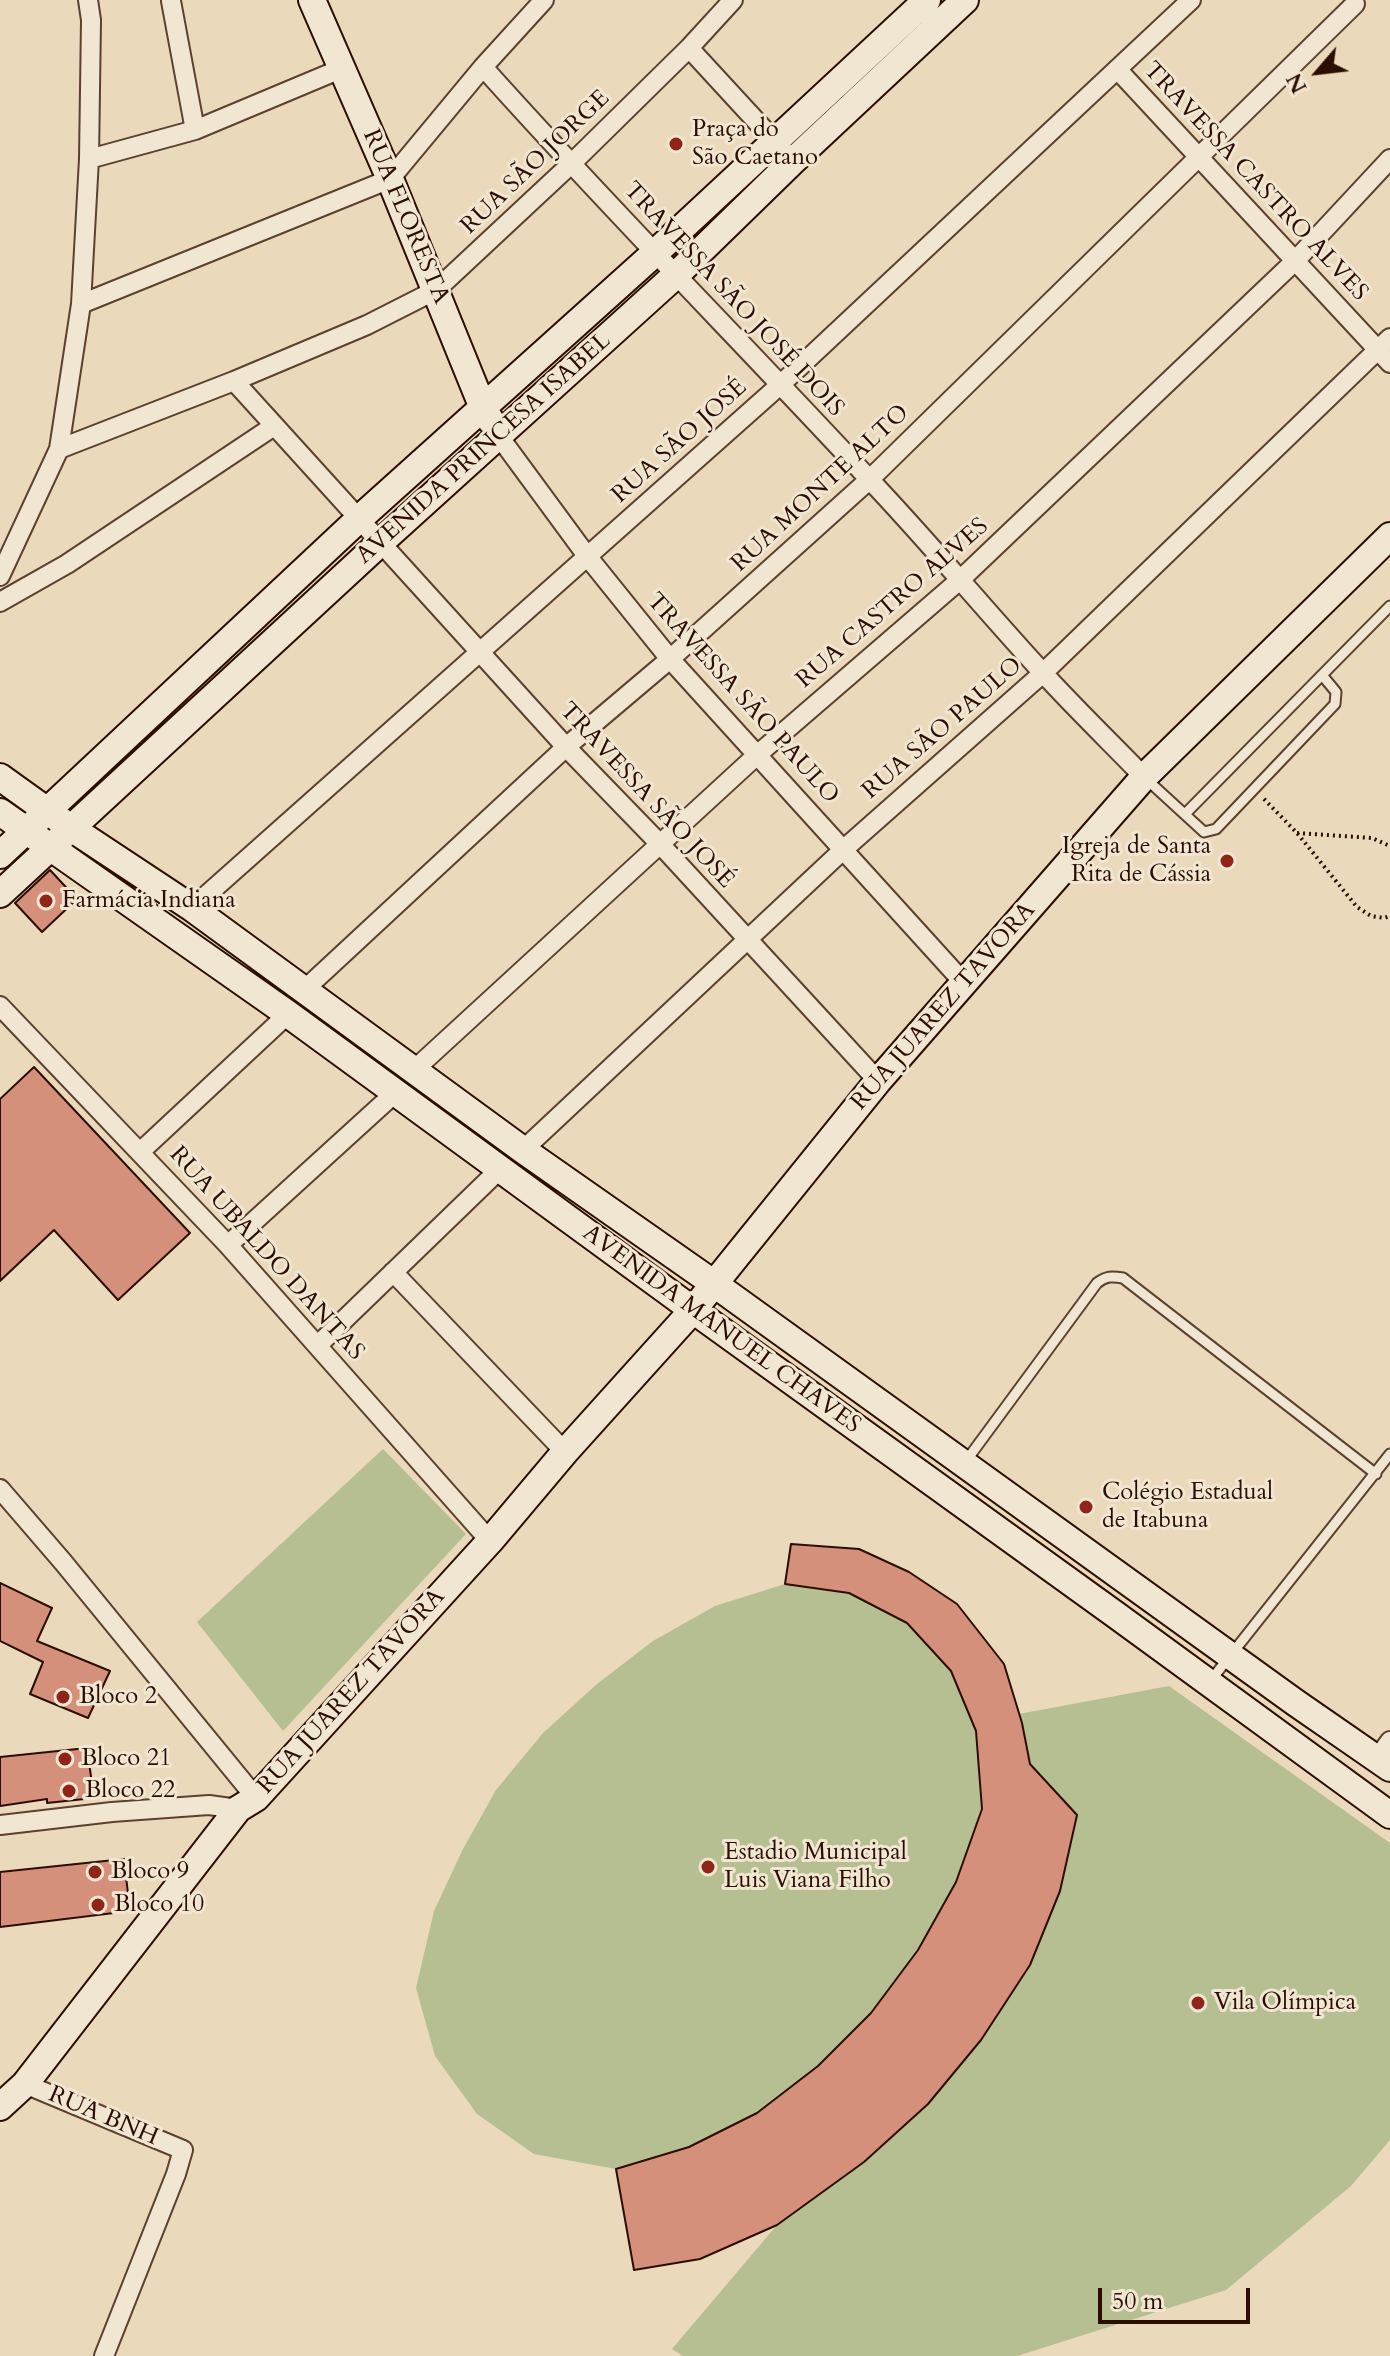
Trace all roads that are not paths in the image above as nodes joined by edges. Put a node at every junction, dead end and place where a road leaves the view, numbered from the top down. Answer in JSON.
{"nodes":[{"id":1,"x":88,"y":0,"type":"edge"},
{"id":2,"x":312,"y":0,"type":"edge"},
{"id":3,"x":544,"y":0,"type":"edge"},
{"id":4,"x":733,"y":0,"type":"edge"},
{"id":5,"x":927,"y":0,"type":"edge"},
{"id":6,"x":965,"y":0,"type":"edge"},
{"id":7,"x":1191,"y":0,"type":"edge"},
{"id":8,"x":171,"y":1,"type":"edge"},
{"id":9,"x":1355,"y":4,"type":"dead end"},
{"id":10,"x":689,"y":48,"type":"junction"},
{"id":11,"x":483,"y":67,"type":"junction"},
{"id":12,"x":343,"y":68,"type":"junction"},
{"id":13,"x":1117,"y":69,"type":"junction"},
{"id":14,"x":195,"y":130,"type":"junction"},
{"id":15,"x":783,"y":152,"type":"junction"},
{"id":16,"x":1198,"y":157,"type":"junction"},
{"id":17,"x":89,"y":159,"type":"junction"},
{"id":18,"x":1390,"y":159,"type":"edge"},
{"id":19,"x":570,"y":165,"type":"junction"},
{"id":20,"x":390,"y":179,"type":"junction"},
{"id":21,"x":656,"y":252,"type":"junction"},
{"id":22,"x":1295,"y":261,"type":"junction"},
{"id":23,"x":677,"y":274,"type":"junction"},
{"id":24,"x":436,"y":290,"type":"junction"},
{"id":25,"x":81,"y":304,"type":"junction"},
{"id":26,"x":1386,"y":351,"type":"edge"},
{"id":27,"x":234,"y":381,"type":"junction"},
{"id":28,"x":780,"y":385,"type":"junction"},
{"id":29,"x":483,"y":408,"type":"junction"},
{"id":30,"x":274,"y":426,"type":"junction"},
{"id":31,"x":498,"y":435,"type":"junction"},
{"id":32,"x":59,"y":449,"type":"junction"},
{"id":33,"x":870,"y":479,"type":"junction"},
{"id":34,"x":360,"y":518,"type":"junction"},
{"id":35,"x":1390,"y":536,"type":"edge"},
{"id":36,"x":381,"y":542,"type":"junction"},
{"id":37,"x":587,"y":556,"type":"junction"},
{"id":38,"x":0,"y":576,"type":"edge"},
{"id":39,"x":961,"y":579,"type":"junction"},
{"id":40,"x":0,"y":602,"type":"edge"},
{"id":41,"x":1390,"y":606,"type":"edge"},
{"id":42,"x":480,"y":653,"type":"junction"},
{"id":43,"x":670,"y":659,"type":"junction"},
{"id":44,"x":1043,"y":673,"type":"junction"},
{"id":45,"x":1322,"y":675,"type":"junction"},
{"id":46,"x":566,"y":747,"type":"junction"},
{"id":47,"x":757,"y":755,"type":"junction"},
{"id":48,"x":0,"y":777,"type":"edge"},
{"id":49,"x":1144,"y":777,"type":"junction"},
{"id":50,"x":47,"y":811,"type":"junction"},
{"id":51,"x":0,"y":812,"type":"edge"},
{"id":52,"x":1185,"y":814,"type":"junction"},
{"id":53,"x":71,"y":828,"type":"junction"},
{"id":54,"x":27,"y":831,"type":"junction"},
{"id":55,"x":660,"y":844,"type":"junction"},
{"id":56,"x":50,"y":847,"type":"junction"},
{"id":57,"x":844,"y":849,"type":"junction"},
{"id":58,"x":0,"y":855,"type":"edge"},
{"id":59,"x":0,"y":894,"type":"edge"},
{"id":60,"x":192,"y":908,"type":"junction"},
{"id":61,"x":748,"y":939,"type":"junction"},
{"id":62,"x":964,"y":983,"type":"junction"},
{"id":63,"x":303,"y":991,"type":"junction"},
{"id":64,"x":0,"y":1006,"type":"edge"},
{"id":65,"x":288,"y":1014,"type":"junction"},
{"id":66,"x":414,"y":1070,"type":"junction"},
{"id":67,"x":878,"y":1081,"type":"junction"},
{"id":68,"x":396,"y":1092,"type":"junction"},
{"id":69,"x":523,"y":1150,"type":"junction"},
{"id":70,"x":140,"y":1152,"type":"junction"},
{"id":71,"x":500,"y":1169,"type":"junction"},
{"id":72,"x":228,"y":1245,"type":"junction"},
{"id":73,"x":393,"y":1272,"type":"junction"},
{"id":74,"x":713,"y":1283,"type":"junction"},
{"id":75,"x":693,"y":1310,"type":"junction"},
{"id":76,"x":318,"y":1345,"type":"junction"},
{"id":77,"x":565,"y":1452,"type":"junction"},
{"id":78,"x":1390,"y":1454,"type":"edge"},
{"id":79,"x":963,"y":1464,"type":"junction"},
{"id":80,"x":1376,"y":1474,"type":"junction"},
{"id":81,"x":0,"y":1489,"type":"edge"},
{"id":82,"x":490,"y":1541,"type":"junction"},
{"id":83,"x":1231,"y":1655,"type":"junction"},
{"id":84,"x":1209,"y":1684,"type":"junction"},
{"id":85,"x":1386,"y":1756,"type":"edge"},
{"id":86,"x":247,"y":1803,"type":"junction"},
{"id":87,"x":1390,"y":1815,"type":"edge"},
{"id":88,"x":0,"y":1825,"type":"edge"},
{"id":89,"x":0,"y":2072,"type":"edge"},
{"id":90,"x":25,"y":2084,"type":"junction"},
{"id":91,"x":0,"y":2107,"type":"edge"},
{"id":92,"x":104,"y":2356,"type":"edge"}],
"edges":[{"from":1,"to":17,"type":"street"},
{"from":2,"to":12,"type":"street","name":"RUA FLORESTA"},
{"from":3,"to":11,"type":"street"},
{"from":4,"to":10,"type":"street","name":"RUA SÃO JORGE"},
{"from":5,"to":15,"type":"street","name":"AVENIDA PRINCESA ISABEL"},
{"from":6,"to":15,"type":"street","name":"AVENIDA PRINCESA ISABEL"},
{"from":7,"to":13,"type":"street","name":"RUA SÃO JOSÉ"},
{"from":8,"to":14,"type":"street"},
{"from":9,"to":16,"type":"street","name":"RUA MONTE ALTO"},
{"from":10,"to":15,"type":"street"},
{"from":10,"to":19,"type":"street","name":"RUA SÃO JORGE"},
{"from":11,"to":19,"type":"street","name":"TRAVESSA SÃO JOSÉ DOIS"},
{"from":11,"to":20,"type":"street"},
{"from":12,"to":14,"type":"street"},
{"from":12,"to":20,"type":"street","name":"RUA FLORESTA"},
{"from":13,"to":16,"type":"street","name":"TRAVESSA CASTRO ALVES"},
{"from":13,"to":28,"type":"street","name":"RUA SÃO JOSÉ"},
{"from":14,"to":17,"type":"street"},
{"from":15,"to":21,"type":"street","name":"AVENIDA PRINCESA ISABEL"},
{"from":15,"to":23,"type":"street","name":"AVENIDA PRINCESA ISABEL"},
{"from":16,"to":22,"type":"street","name":"TRAVESSA CASTRO ALVES"},
{"from":16,"to":33,"type":"street","name":"RUA MONTE ALTO"},
{"from":17,"to":25,"type":"street"},
{"from":18,"to":22,"type":"street","name":"RUA CASTRO ALVES"},
{"from":19,"to":21,"type":"street","name":"TRAVESSA SÃO JOSÉ DOIS"},
{"from":19,"to":24,"type":"street","name":"RUA SÃO JORGE"},
{"from":20,"to":24,"type":"street","name":"RUA FLORESTA"},
{"from":20,"to":25,"type":"street"},
{"from":21,"to":23,"type":"street","name":"TRAVESSA SÃO JOSÉ DOIS"},
{"from":21,"to":29,"type":"street","name":"AVENIDA PRINCESA ISABEL"},
{"from":22,"to":26,"type":"street","name":"TRAVESSA CASTRO ALVES"},
{"from":22,"to":39,"type":"street","name":"RUA CASTRO ALVES"},
{"from":23,"to":28,"type":"street","name":"TRAVESSA SÃO JOSÉ DOIS"},
{"from":23,"to":31,"type":"street","name":"AVENIDA PRINCESA ISABEL"},
{"from":24,"to":27,"type":"street","name":"RUA SÃO JORGE"},
{"from":24,"to":29,"type":"street","name":"RUA FLORESTA"},
{"from":25,"to":32,"type":"street"},
{"from":26,"to":44,"type":"street","name":"RUA SÃO PAULO"},
{"from":27,"to":30,"type":"street","name":"TRAVESSA SÃO JOSÉ"},
{"from":27,"to":32,"type":"street","name":"RUA SÃO JORGE"},
{"from":28,"to":33,"type":"street","name":"TRAVESSA SÃO JOSÉ DOIS"},
{"from":28,"to":37,"type":"street","name":"RUA SÃO JOSÉ"},
{"from":29,"to":31,"type":"street","name":"RUA FLORESTA"},
{"from":29,"to":34,"type":"street","name":"AVENIDA PRINCESA ISABEL"},
{"from":30,"to":34,"type":"street","name":"TRAVESSA SÃO JOSÉ"},
{"from":30,"to":40,"type":"street"},
{"from":31,"to":36,"type":"street","name":"AVENIDA PRINCESA ISABEL"},
{"from":31,"to":37,"type":"street","name":"TRAVESSA SÃO PAULO"},
{"from":32,"to":38,"type":"street"},
{"from":33,"to":39,"type":"street","name":"TRAVESSA SÃO JOSÉ DOIS"},
{"from":33,"to":43,"type":"street","name":"RUA MONTE ALTO"},
{"from":34,"to":36,"type":"street","name":"TRAVESSA SÃO JOSÉ"},
{"from":34,"to":50,"type":"street","name":"AVENIDA PRINCESA ISABEL"},
{"from":35,"to":49,"type":"street","name":"RUA JUAREZ TAVORA"},
{"from":36,"to":42,"type":"street","name":"TRAVESSA SÃO JOSÉ"},
{"from":36,"to":53,"type":"street","name":"AVENIDA PRINCESA ISABEL"},
{"from":37,"to":42,"type":"street","name":"RUA SÃO JOSÉ"},
{"from":37,"to":43,"type":"street","name":"TRAVESSA SÃO PAULO"},
{"from":39,"to":44,"type":"street","name":"TRAVESSA SÃO JOSÉ DOIS"},
{"from":39,"to":47,"type":"street","name":"RUA CASTRO ALVES"},
{"from":41,"to":45,"type":"lane"},
{"from":42,"to":46,"type":"street","name":"TRAVESSA SÃO JOSÉ"},
{"from":42,"to":60,"type":"street","name":"RUA SÃO JOSÉ"},
{"from":43,"to":46,"type":"street","name":"RUA MONTE ALTO"},
{"from":43,"to":47,"type":"street","name":"TRAVESSA SÃO PAULO"},
{"from":44,"to":49,"type":"street","name":"TRAVESSA SÃO JOSÉ DOIS"},
{"from":44,"to":57,"type":"street","name":"RUA SÃO PAULO"},
{"from":45,"to":52,"type":"lane"},
{"from":45,"to":52,"type":"lane"},
{"from":46,"to":55,"type":"street","name":"TRAVESSA SÃO JOSÉ"},
{"from":46,"to":63,"type":"street","name":"RUA MONTE ALTO"},
{"from":47,"to":55,"type":"street","name":"RUA CASTRO ALVES"},
{"from":47,"to":57,"type":"street","name":"TRAVESSA SÃO PAULO"},
{"from":48,"to":50,"type":"street","name":"AVENIDA MANUEL CHAVES"},
{"from":49,"to":52,"type":"lane"},
{"from":49,"to":62,"type":"street","name":"RUA JUAREZ TAVORA"},
{"from":50,"to":53,"type":"street","name":"AVENIDA MANUEL CHAVES"},
{"from":50,"to":54,"type":"street","name":"AVENIDA PRINCESA ISABEL"},
{"from":51,"to":54,"type":"street","name":"AVENIDA MANUEL CHAVES"},
{"from":53,"to":56,"type":"street","name":"AVENIDA PRINCESA ISABEL"},
{"from":53,"to":60,"type":"street","name":"AVENIDA MANUEL CHAVES"},
{"from":54,"to":56,"type":"street","name":"AVENIDA MANUEL CHAVES"},
{"from":54,"to":58,"type":"street","name":"AVENIDA PRINCESA ISABEL"},
{"from":55,"to":61,"type":"street","name":"TRAVESSA SÃO JOSÉ"},
{"from":55,"to":66,"type":"street","name":"RUA CASTRO ALVES"},
{"from":56,"to":59,"type":"street","name":"AVENIDA PRINCESA ISABEL"},
{"from":56,"to":65,"type":"street","name":"AVENIDA MANUEL CHAVES"},
{"from":57,"to":61,"type":"street","name":"RUA SÃO PAULO"},
{"from":57,"to":62,"type":"street","name":"TRAVESSA SÃO PAULO"},
{"from":60,"to":63,"type":"street","name":"AVENIDA MANUEL CHAVES"},
{"from":61,"to":67,"type":"street","name":"TRAVESSA SÃO JOSÉ"},
{"from":61,"to":69,"type":"street","name":"RUA SÃO PAULO"},
{"from":62,"to":67,"type":"street","name":"RUA JUAREZ TAVORA"},
{"from":63,"to":66,"type":"street","name":"AVENIDA MANUEL CHAVES"},
{"from":64,"to":70,"type":"street","name":"RUA UBALDO DANTAS"},
{"from":65,"to":68,"type":"street","name":"AVENIDA MANUEL CHAVES"},
{"from":65,"to":70,"type":"street"},
{"from":66,"to":69,"type":"street","name":"AVENIDA MANUEL CHAVES"},
{"from":67,"to":74,"type":"street","name":"RUA JUAREZ TAVORA"},
{"from":68,"to":71,"type":"street","name":"AVENIDA MANUEL CHAVES"},
{"from":68,"to":72,"type":"street"},
{"from":69,"to":74,"type":"street","name":"AVENIDA MANUEL CHAVES"},
{"from":70,"to":72,"type":"street","name":"RUA UBALDO DANTAS"},
{"from":71,"to":73,"type":"street"},
{"from":71,"to":75,"type":"street","name":"AVENIDA MANUEL CHAVES"},
{"from":72,"to":76,"type":"street","name":"RUA UBALDO DANTAS"},
{"from":73,"to":76,"type":"street"},
{"from":73,"to":77,"type":"street"},
{"from":74,"to":75,"type":"street","name":"RUA JUAREZ TAVORA"},
{"from":74,"to":79,"type":"street","name":"AVENIDA MANUEL CHAVES"},
{"from":75,"to":77,"type":"street","name":"RUA JUAREZ TAVORA"},
{"from":75,"to":84,"type":"street","name":"AVENIDA MANUEL CHAVES"},
{"from":76,"to":82,"type":"street","name":"RUA UBALDO DANTAS"},
{"from":77,"to":82,"type":"street","name":"RUA JUAREZ TAVORA"},
{"from":78,"to":80,"type":"lane"},
{"from":79,"to":80,"type":"lane"},
{"from":79,"to":83,"type":"street","name":"AVENIDA MANUEL CHAVES"},
{"from":80,"to":83,"type":"lane"},
{"from":81,"to":86,"type":"street"},
{"from":82,"to":86,"type":"street","name":"RUA JUAREZ TAVORA"},
{"from":83,"to":84,"type":"lane"},
{"from":83,"to":85,"type":"street","name":"AVENIDA MANUEL CHAVES"},
{"from":84,"to":87,"type":"street","name":"AVENIDA MANUEL CHAVES"},
{"from":86,"to":88,"type":"street"},
{"from":86,"to":90,"type":"street","name":"RUA JUAREZ TAVORA"},
{"from":89,"to":90,"type":"street","name":"RUA BNH"},
{"from":90,"to":91,"type":"street","name":"RUA JUAREZ TAVORA"},
{"from":90,"to":92,"type":"street","name":"RUA BNH"}]}
